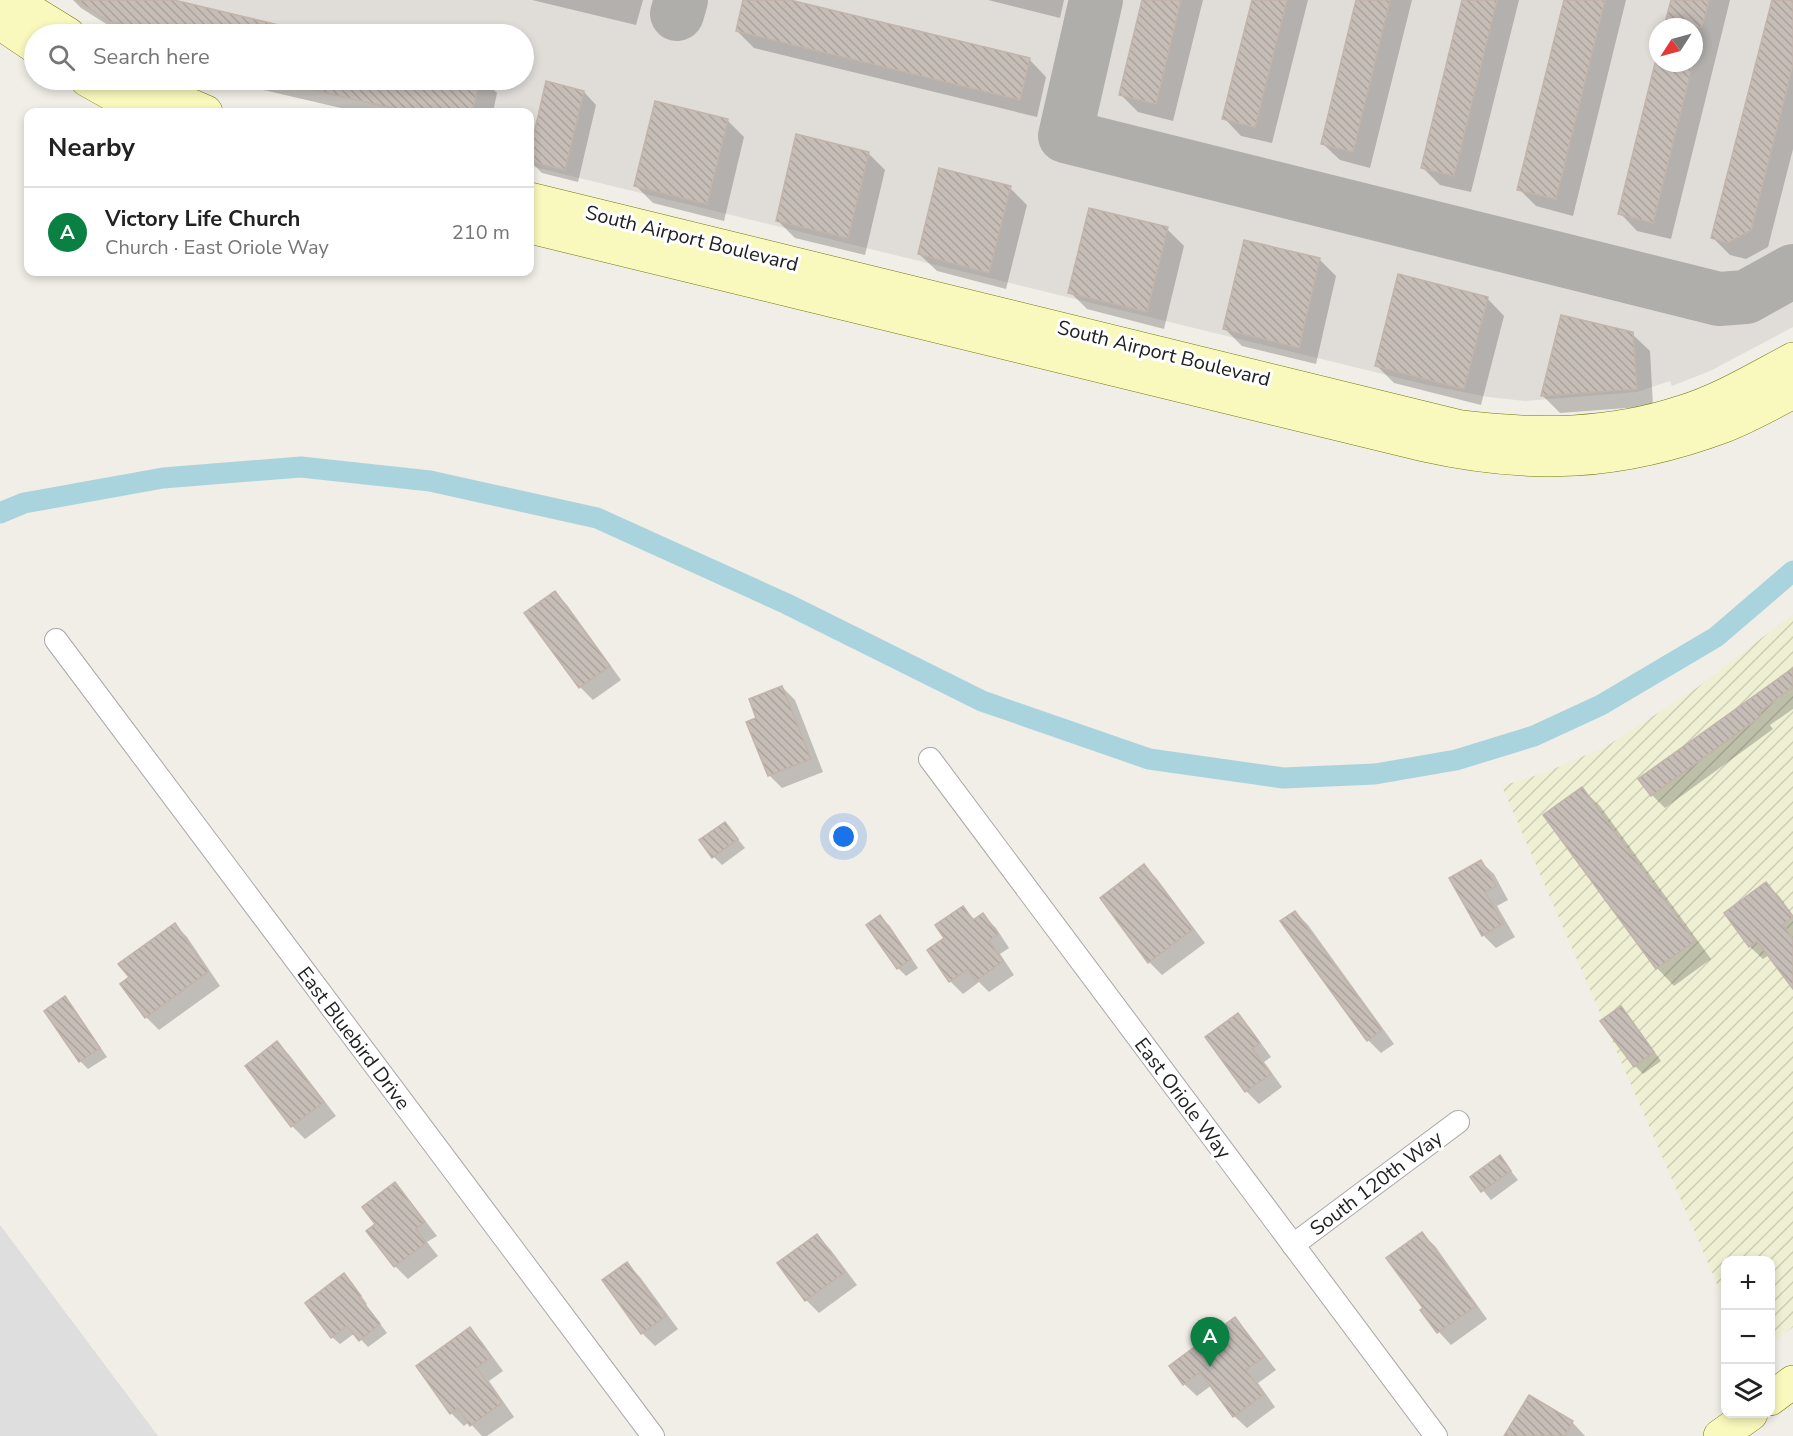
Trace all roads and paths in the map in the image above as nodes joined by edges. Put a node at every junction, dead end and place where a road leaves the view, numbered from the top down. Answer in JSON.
{"nodes":[{"id":1,"x":13,"y":0,"type":"edge"},
{"id":2,"x":0,"y":23,"type":"edge"},
{"id":3,"x":52,"y":24,"type":"edge"},
{"id":4,"x":24,"y":39,"type":"edge"},
{"id":5,"x":105,"y":90,"type":"edge"},
{"id":6,"x":159,"y":90,"type":"edge"},
{"id":7,"x":137,"y":108,"type":"edge"},
{"id":8,"x":196,"y":108,"type":"edge"},
{"id":9,"x":534,"y":200,"type":"edge"},
{"id":10,"x":534,"y":228,"type":"edge"},
{"id":11,"x":1793,"y":359,"type":"edge"},
{"id":12,"x":1793,"y":392,"type":"edge"},
{"id":13,"x":56,"y":640,"type":"dead end"},
{"id":14,"x":930,"y":759,"type":"dead end"},
{"id":15,"x":1458,"y":1122,"type":"dead end"},
{"id":16,"x":1293,"y":1245,"type":"junction"},
{"id":17,"x":1793,"y":1382,"type":"edge"},
{"id":18,"x":1775,"y":1395,"type":"edge"},
{"id":19,"x":1744,"y":1418,"type":"edge"},
{"id":20,"x":653,"y":1436,"type":"edge"},
{"id":21,"x":1436,"y":1436,"type":"edge"},
{"id":22,"x":1720,"y":1436,"type":"edge"}],
"edges":[{"from":1,"to":3,"type":"street"},
{"from":2,"to":4,"type":"street"},
{"from":5,"to":7,"type":"street"},
{"from":6,"to":8,"type":"street"},
{"from":9,"to":11,"type":"street","name":"South Airport Boulevard"},
{"from":10,"to":12,"type":"street","name":"South Airport Boulevard"},
{"from":13,"to":20,"type":"street","name":"East Bluebird Drive"},
{"from":14,"to":16,"type":"street","name":"East Oriole Way"},
{"from":15,"to":16,"type":"street","name":"South 120th Way"},
{"from":16,"to":21,"type":"street","name":"East Oriole Way"},
{"from":17,"to":18,"type":"street"},
{"from":19,"to":22,"type":"street"}]}
